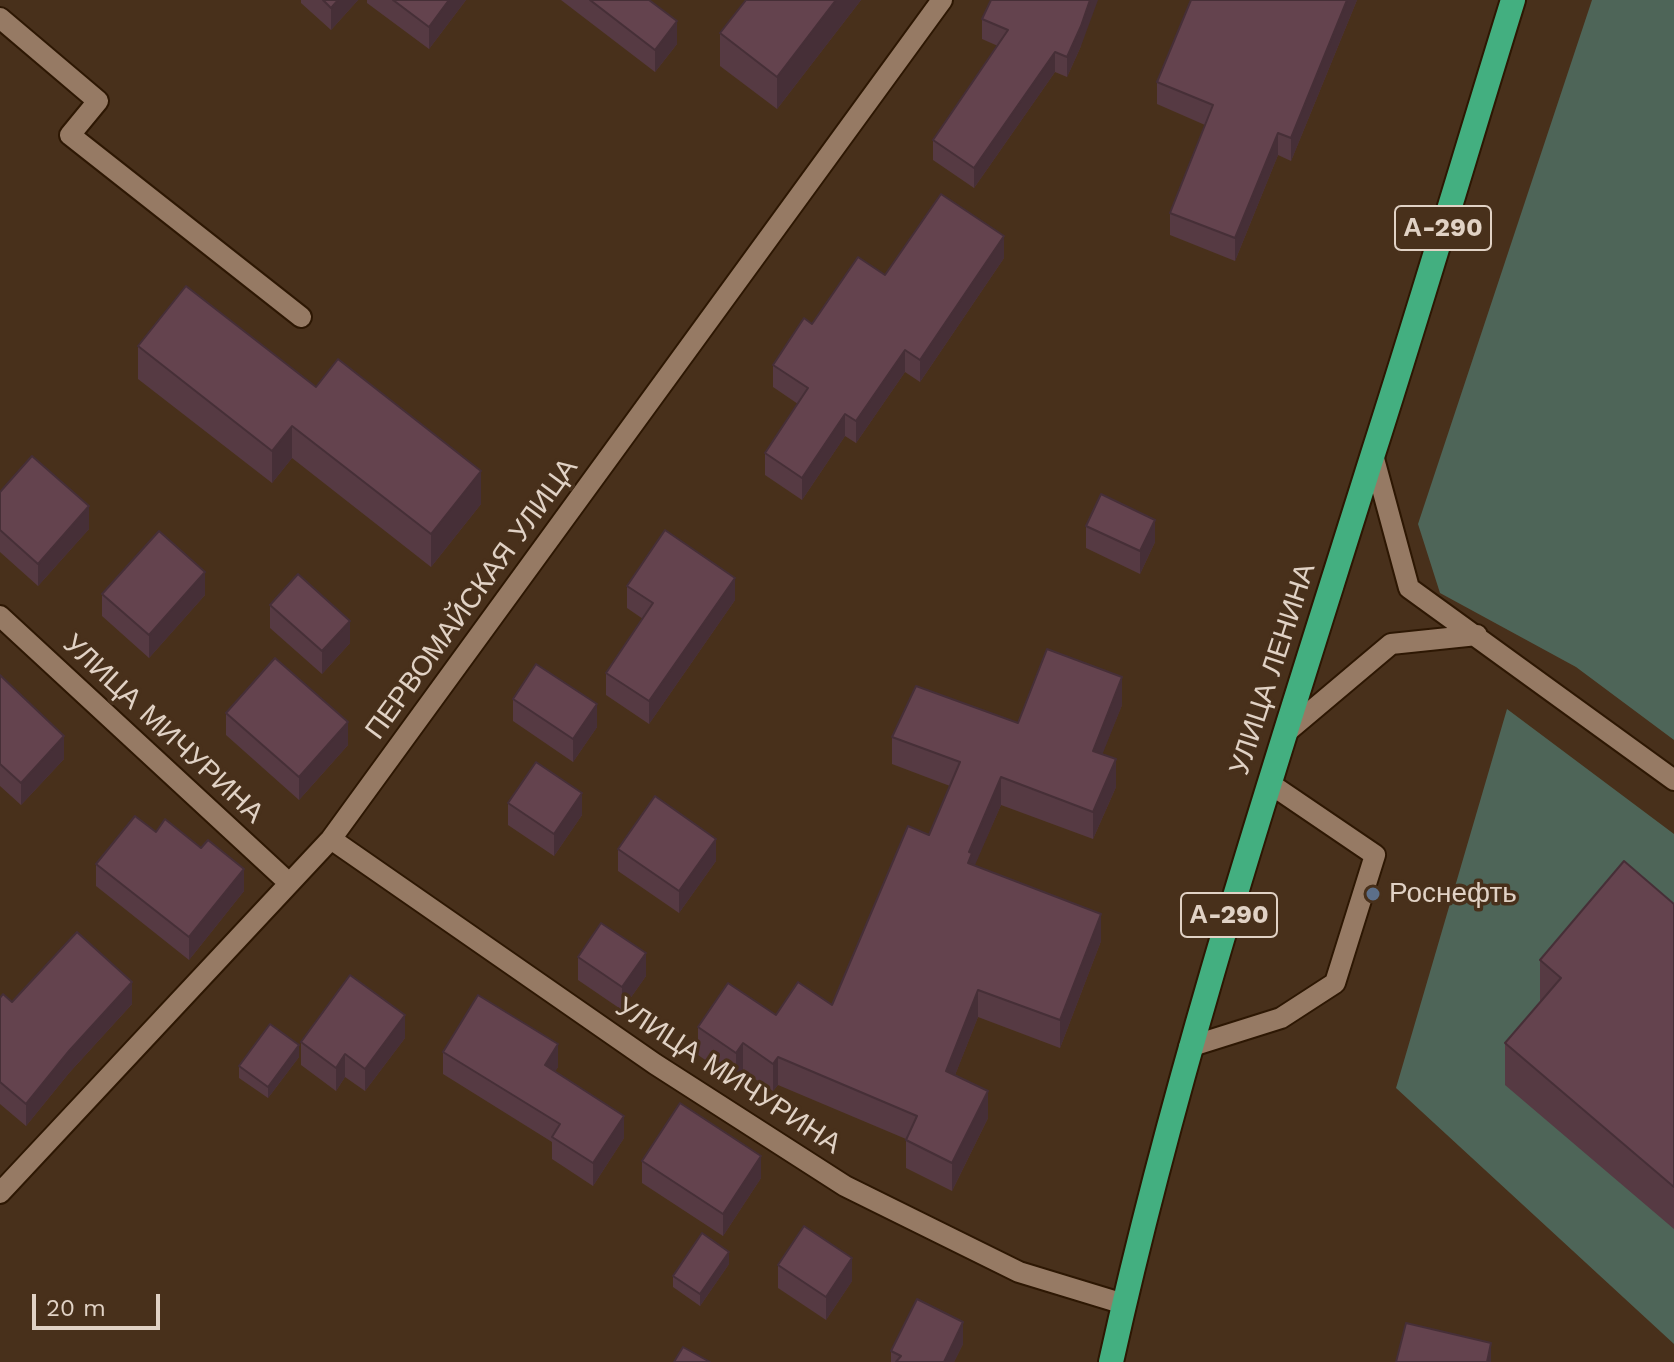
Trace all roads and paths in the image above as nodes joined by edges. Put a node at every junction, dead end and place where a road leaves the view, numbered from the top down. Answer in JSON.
{"nodes":[{"id":1,"x":942,"y":0,"type":"edge"},
{"id":2,"x":1513,"y":0,"type":"edge"},
{"id":3,"x":0,"y":18,"type":"edge"},
{"id":4,"x":301,"y":317,"type":"dead end"},
{"id":5,"x":1373,"y":455,"type":"junction"},
{"id":6,"x":0,"y":616,"type":"edge"},
{"id":7,"x":1477,"y":635,"type":"junction"},
{"id":8,"x":1283,"y":735,"type":"junction"},
{"id":9,"x":1674,"y":780,"type":"edge"},
{"id":10,"x":1269,"y":783,"type":"junction"},
{"id":11,"x":331,"y":839,"type":"junction"},
{"id":12,"x":289,"y":883,"type":"junction"},
{"id":13,"x":1189,"y":1047,"type":"junction"},
{"id":14,"x":0,"y":1193,"type":"edge"},
{"id":15,"x":1124,"y":1304,"type":"junction"},
{"id":16,"x":1111,"y":1362,"type":"edge"}],
"edges":[{"from":1,"to":11,"type":"street","name":"ПЕРВОМАЙСКАЯ УЛИЦА"},
{"from":2,"to":5,"type":"highway","name":"УЛИЦА ЛЕНИНА","number":"А-290"},
{"from":3,"to":4,"type":"street"},
{"from":5,"to":7,"type":"street"},
{"from":5,"to":8,"type":"highway","name":"УЛИЦА ЛЕНИНА","number":"А-290"},
{"from":6,"to":12,"type":"street","name":"УЛИЦА МИЧУРИНА"},
{"from":7,"to":8,"type":"street"},
{"from":7,"to":9,"type":"street"},
{"from":8,"to":10,"type":"highway","name":"УЛИЦА ЛЕНИНА","number":"А-290"},
{"from":10,"to":13,"type":"highway","name":"УЛИЦА ЛЕНИНА","number":"А-290"},
{"from":10,"to":13,"type":"street"},
{"from":11,"to":12,"type":"street","name":"ПЕРВОМАЙСКАЯ УЛИЦА"},
{"from":11,"to":15,"type":"street","name":"УЛИЦА МИЧУРИНА"},
{"from":12,"to":14,"type":"street","name":"ПЕРВОМАЙСКАЯ УЛИЦА"},
{"from":13,"to":15,"type":"highway","name":"УЛИЦА ЛЕНИНА","number":"А-290"},
{"from":15,"to":16,"type":"highway","name":"УЛИЦА ЛЕНИНА","number":"А-290"}]}
